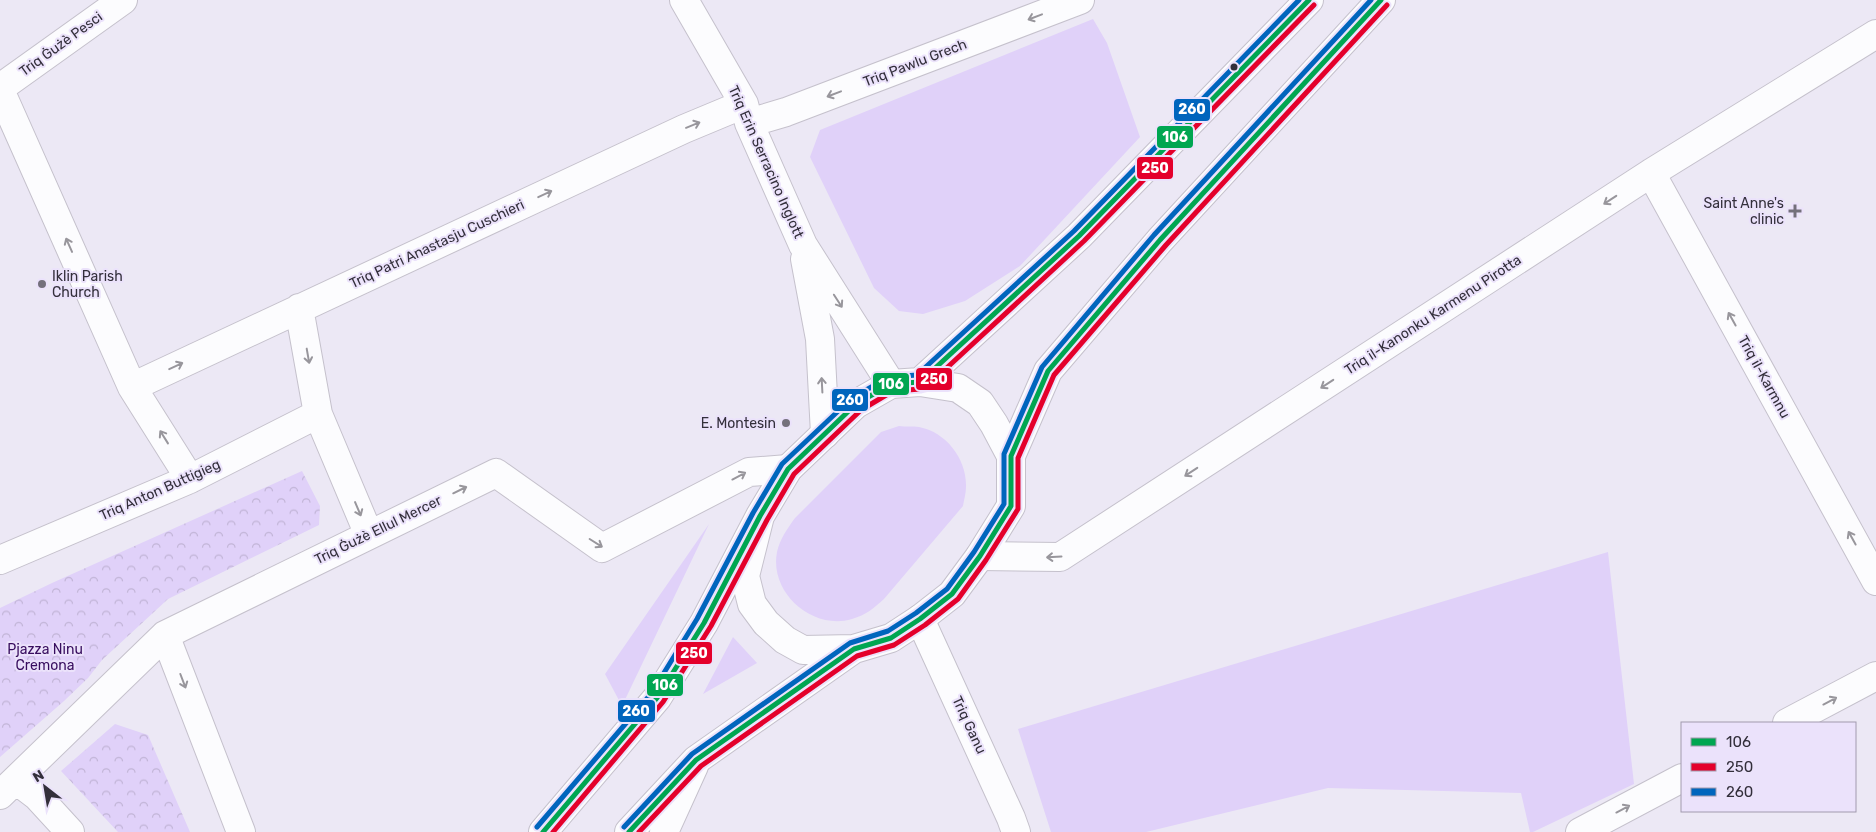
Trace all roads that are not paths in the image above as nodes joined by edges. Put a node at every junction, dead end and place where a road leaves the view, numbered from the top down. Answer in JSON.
{"nodes":[{"id":1,"x":123,"y":0,"type":"edge"},
{"id":2,"x":684,"y":0,"type":"edge"},
{"id":3,"x":1080,"y":0,"type":"edge"},
{"id":4,"x":1309,"y":0,"type":"edge"},
{"id":5,"x":1381,"y":0,"type":"edge"},
{"id":6,"x":1876,"y":34,"type":"edge"},
{"id":7,"x":0,"y":89,"type":"edge"},
{"id":8,"x":746,"y":113,"type":"junction"},
{"id":9,"x":1651,"y":173,"type":"junction"},
{"id":10,"x":803,"y":245,"type":"junction"},
{"id":11,"x":299,"y":308,"type":"junction"},
{"id":12,"x":920,"y":382,"type":"junction"},
{"id":13,"x":891,"y":384,"type":"junction"},
{"id":14,"x":132,"y":387,"type":"junction"},
{"id":15,"x":318,"y":414,"type":"junction"},
{"id":16,"x":825,"y":434,"type":"junction"},
{"id":17,"x":1011,"y":456,"type":"junction"},
{"id":18,"x":788,"y":469,"type":"junction"},
{"id":19,"x":190,"y":479,"type":"junction"},
{"id":20,"x":760,"y":516,"type":"junction"},
{"id":21,"x":369,"y":535,"type":"junction"},
{"id":22,"x":980,"y":556,"type":"junction"},
{"id":23,"x":0,"y":560,"type":"edge"},
{"id":24,"x":1876,"y":580,"type":"edge"},
{"id":25,"x":920,"y":619,"type":"junction"},
{"id":26,"x":166,"y":635,"type":"junction"},
{"id":27,"x":854,"y":649,"type":"junction"},
{"id":28,"x":1876,"y":676,"type":"edge"},
{"id":29,"x":1789,"y":722,"type":"edge"},
{"id":30,"x":696,"y":760,"type":"junction"},
{"id":31,"x":1681,"y":779,"type":"edge"},
{"id":32,"x":8,"y":788,"type":"edge"},
{"id":33,"x":70,"y":832,"type":"edge"},
{"id":34,"x":241,"y":832,"type":"edge"},
{"id":35,"x":544,"y":832,"type":"edge"},
{"id":36,"x":629,"y":832,"type":"edge"},
{"id":37,"x":664,"y":832,"type":"edge"},
{"id":38,"x":1016,"y":832,"type":"edge"},
{"id":39,"x":1580,"y":832,"type":"edge"}],
"edges":[{"from":1,"to":7,"type":"main road","name":"Triq Ġużè Pesci"},
{"from":2,"to":8,"type":"main road","name":"Triq Erin Serracino Inglott"},
{"from":3,"to":8,"type":"main road","name":"Triq Pawlu Grech","one_way":true},
{"from":4,"to":12,"type":"main road"},
{"from":5,"to":17,"type":"main road"},
{"from":6,"to":9,"type":"main road","name":"Triq il-Kanonku Karmenu Pirotta"},
{"from":14,"to":7,"type":"main road","one_way":true},
{"from":8,"to":10,"type":"main road","name":"Triq Erin Serracino Inglott"},
{"from":11,"to":8,"type":"main road","name":"Triq Patri Anastasju Cuschieri","one_way":true},
{"from":9,"to":22,"type":"main road","name":"Triq il-Kanonku Karmenu Pirotta","one_way":true},
{"from":24,"to":9,"type":"main road","name":"Triq il-Karmnu","one_way":true},
{"from":10,"to":13,"type":"main road","name":"Triq Erin Serracino Inglott","one_way":true},
{"from":16,"to":10,"type":"main road","name":"Triq Erin Serracino Inglott","one_way":true},
{"from":14,"to":11,"type":"main road","name":"Triq Patri Anastasju Cuschieri","one_way":true},
{"from":11,"to":15,"type":"main road","one_way":true},
{"from":12,"to":13,"type":"main road"},
{"from":12,"to":17,"type":"main road"},
{"from":13,"to":16,"type":"main road"},
{"from":19,"to":14,"type":"main road","one_way":true},
{"from":15,"to":19,"type":"main road","name":"Triq Anton Buttigieg"},
{"from":15,"to":21,"type":"main road","one_way":true},
{"from":16,"to":18,"type":"main road"},
{"from":17,"to":22,"type":"main road"},
{"from":18,"to":20,"type":"main road"},
{"from":21,"to":18,"type":"main road","name":"Triq Ġużè Ellul Mercer","one_way":true},
{"from":19,"to":23,"type":"main road","name":"Triq Anton Buttigieg"},
{"from":20,"to":27,"type":"main road"},
{"from":20,"to":35,"type":"main road"},
{"from":21,"to":26,"type":"main road","name":"Triq Ġużè Ellul Mercer"},
{"from":22,"to":25,"type":"main road"},
{"from":25,"to":27,"type":"main road"},
{"from":25,"to":38,"type":"main road","name":"Triq Ganu"},
{"from":26,"to":32,"type":"main road","name":"Triq Ġużè Ellul Mercer"},
{"from":26,"to":34,"type":"main road","one_way":true},
{"from":27,"to":30,"type":"main road"},
{"from":29,"to":28,"type":"main road","one_way":true},
{"from":30,"to":36,"type":"main road"},
{"from":30,"to":37,"type":"main road"},
{"from":39,"to":31,"type":"main road","one_way":true},
{"from":32,"to":33,"type":"main road"}]}
